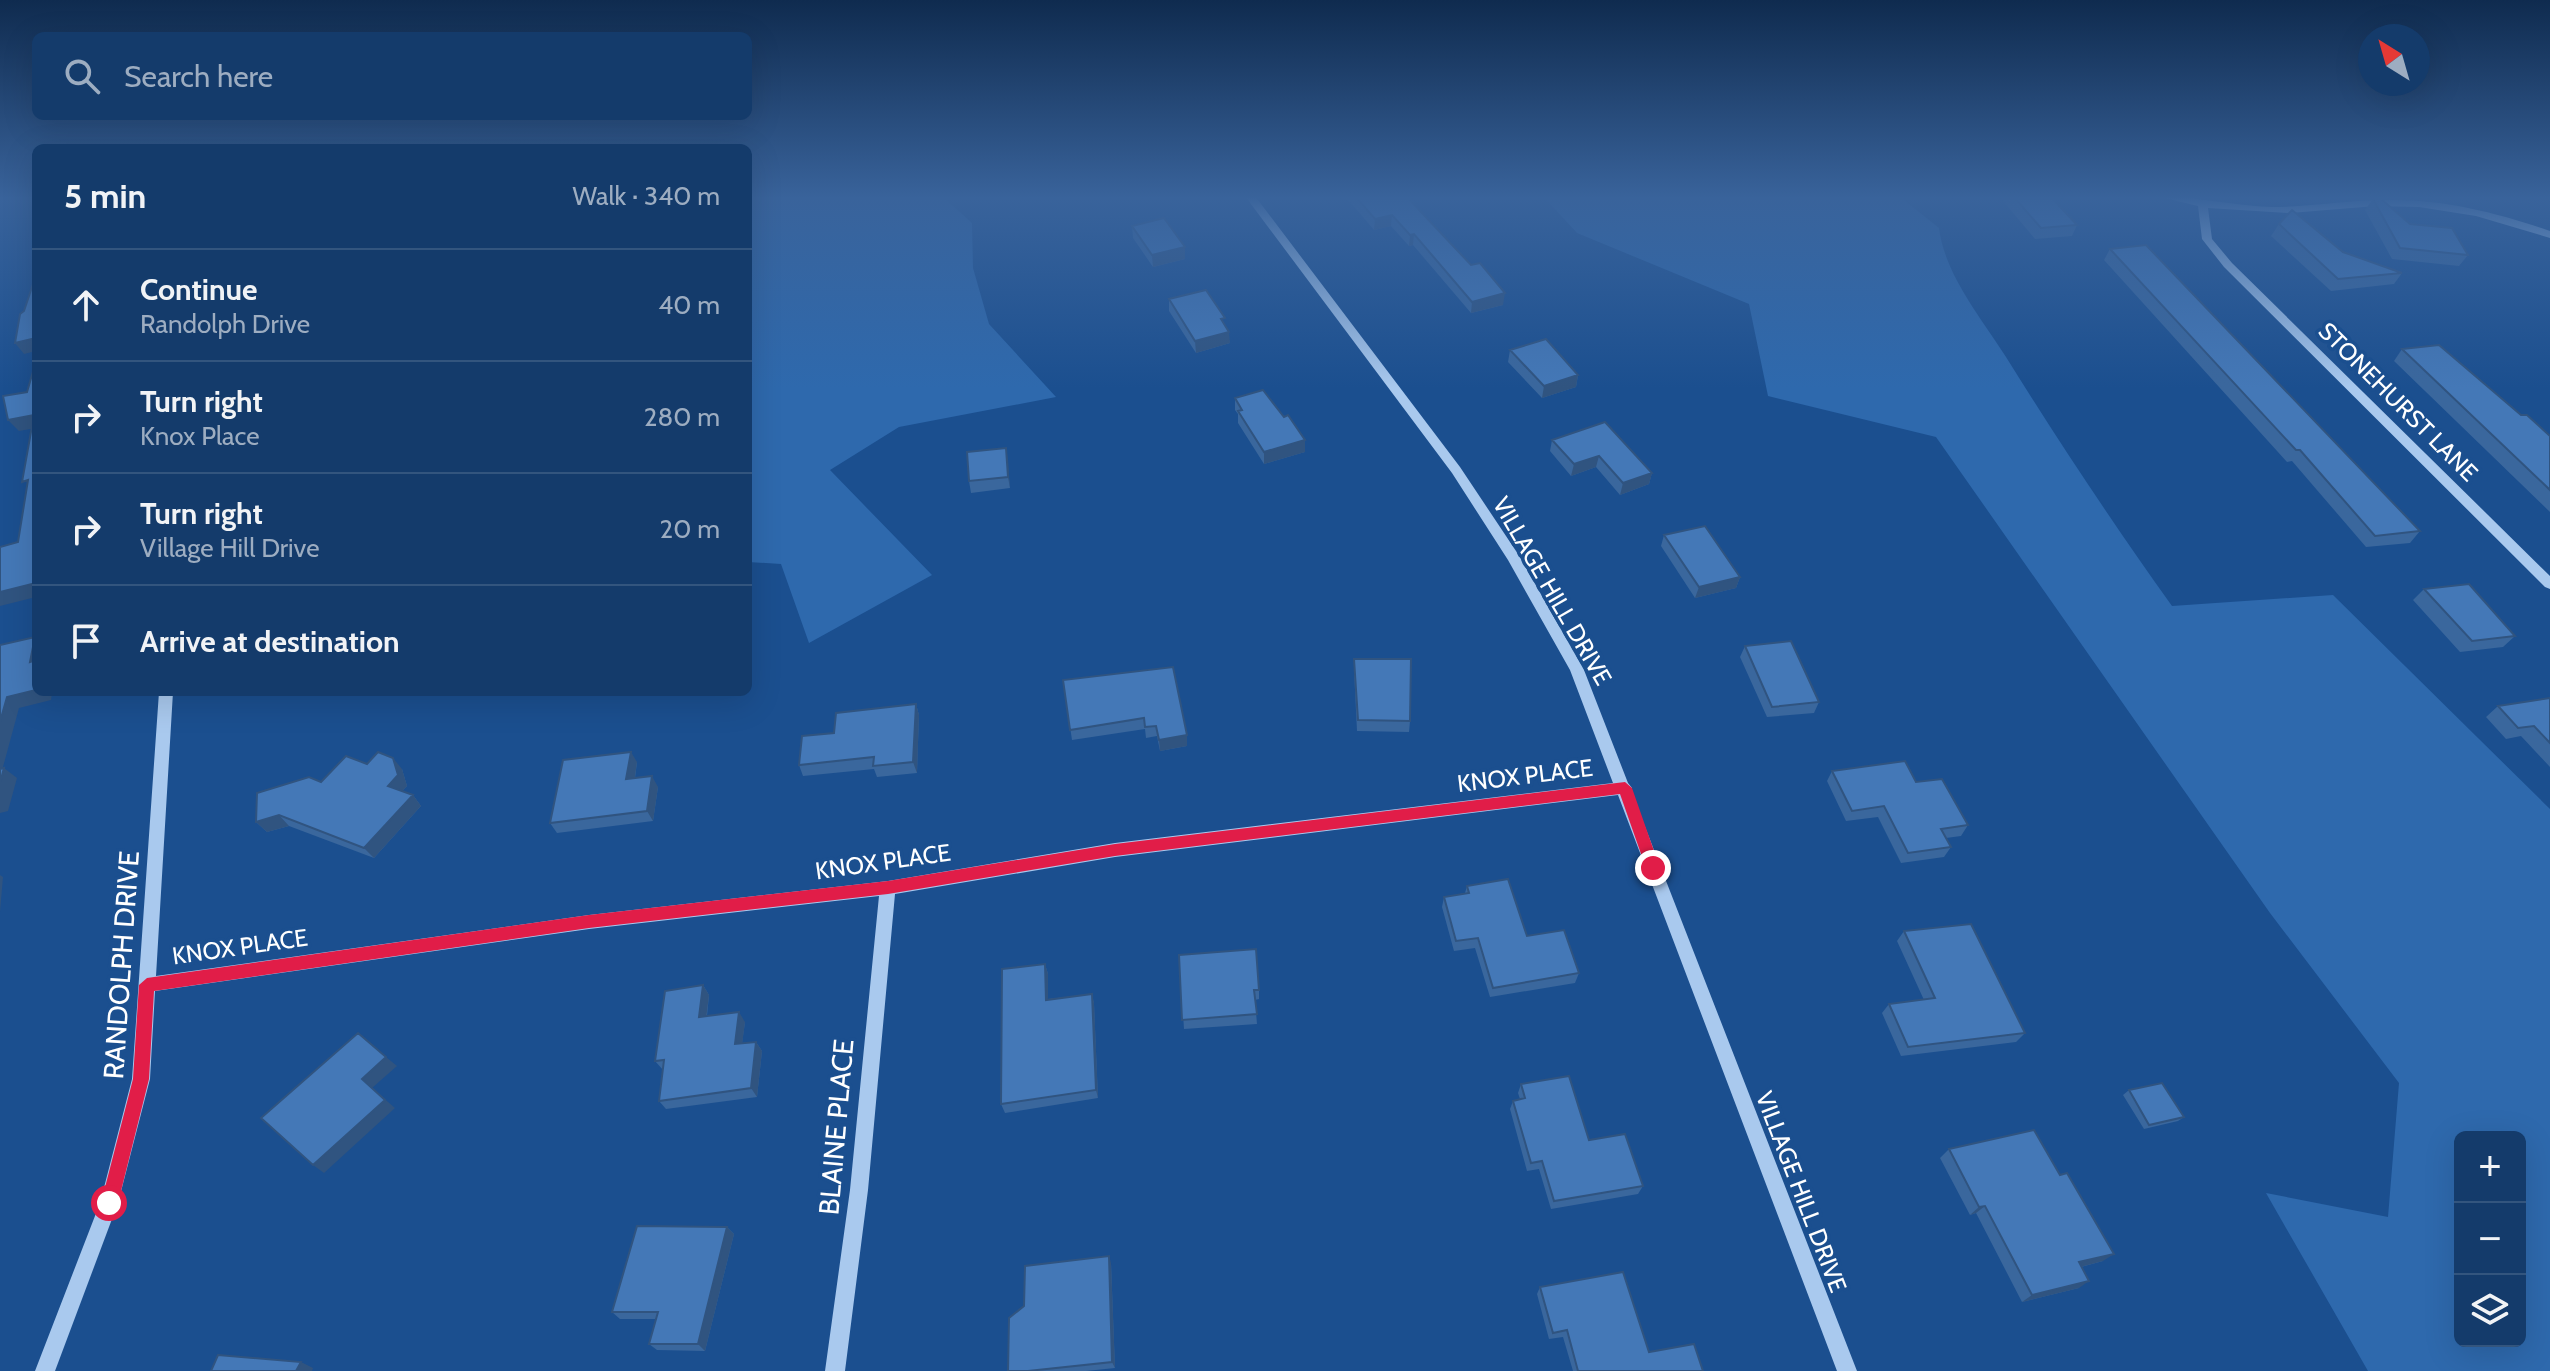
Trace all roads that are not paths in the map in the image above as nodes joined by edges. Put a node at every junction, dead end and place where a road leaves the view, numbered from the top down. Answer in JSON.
{"nodes":[{"id":1,"x":1298,"y":260,"type":"edge"},
{"id":2,"x":2224,"y":260,"type":"edge"},
{"id":3,"x":2550,"y":584,"type":"edge"},
{"id":4,"x":166,"y":696,"type":"edge"},
{"id":5,"x":1625,"y":788,"type":"junction"},
{"id":6,"x":888,"y":888,"type":"junction"},
{"id":7,"x":147,"y":985,"type":"junction"},
{"id":8,"x":45,"y":1371,"type":"edge"},
{"id":9,"x":835,"y":1371,"type":"edge"},
{"id":10,"x":1847,"y":1371,"type":"edge"}],
"edges":[{"from":1,"to":5,"type":"street","name":"VILLAGE HILL DRIVE"},
{"from":2,"to":3,"type":"street","name":"STONEHURST LANE"},
{"from":4,"to":7,"type":"street","name":"RANDOLPH DRIVE"},
{"from":5,"to":6,"type":"street","name":"KNOX PLACE"},
{"from":5,"to":10,"type":"street","name":"VILLAGE HILL DRIVE"},
{"from":6,"to":7,"type":"street","name":"KNOX PLACE"},
{"from":6,"to":9,"type":"street","name":"BLAINE PLACE"},
{"from":7,"to":8,"type":"street","name":"RANDOLPH DRIVE"}]}
